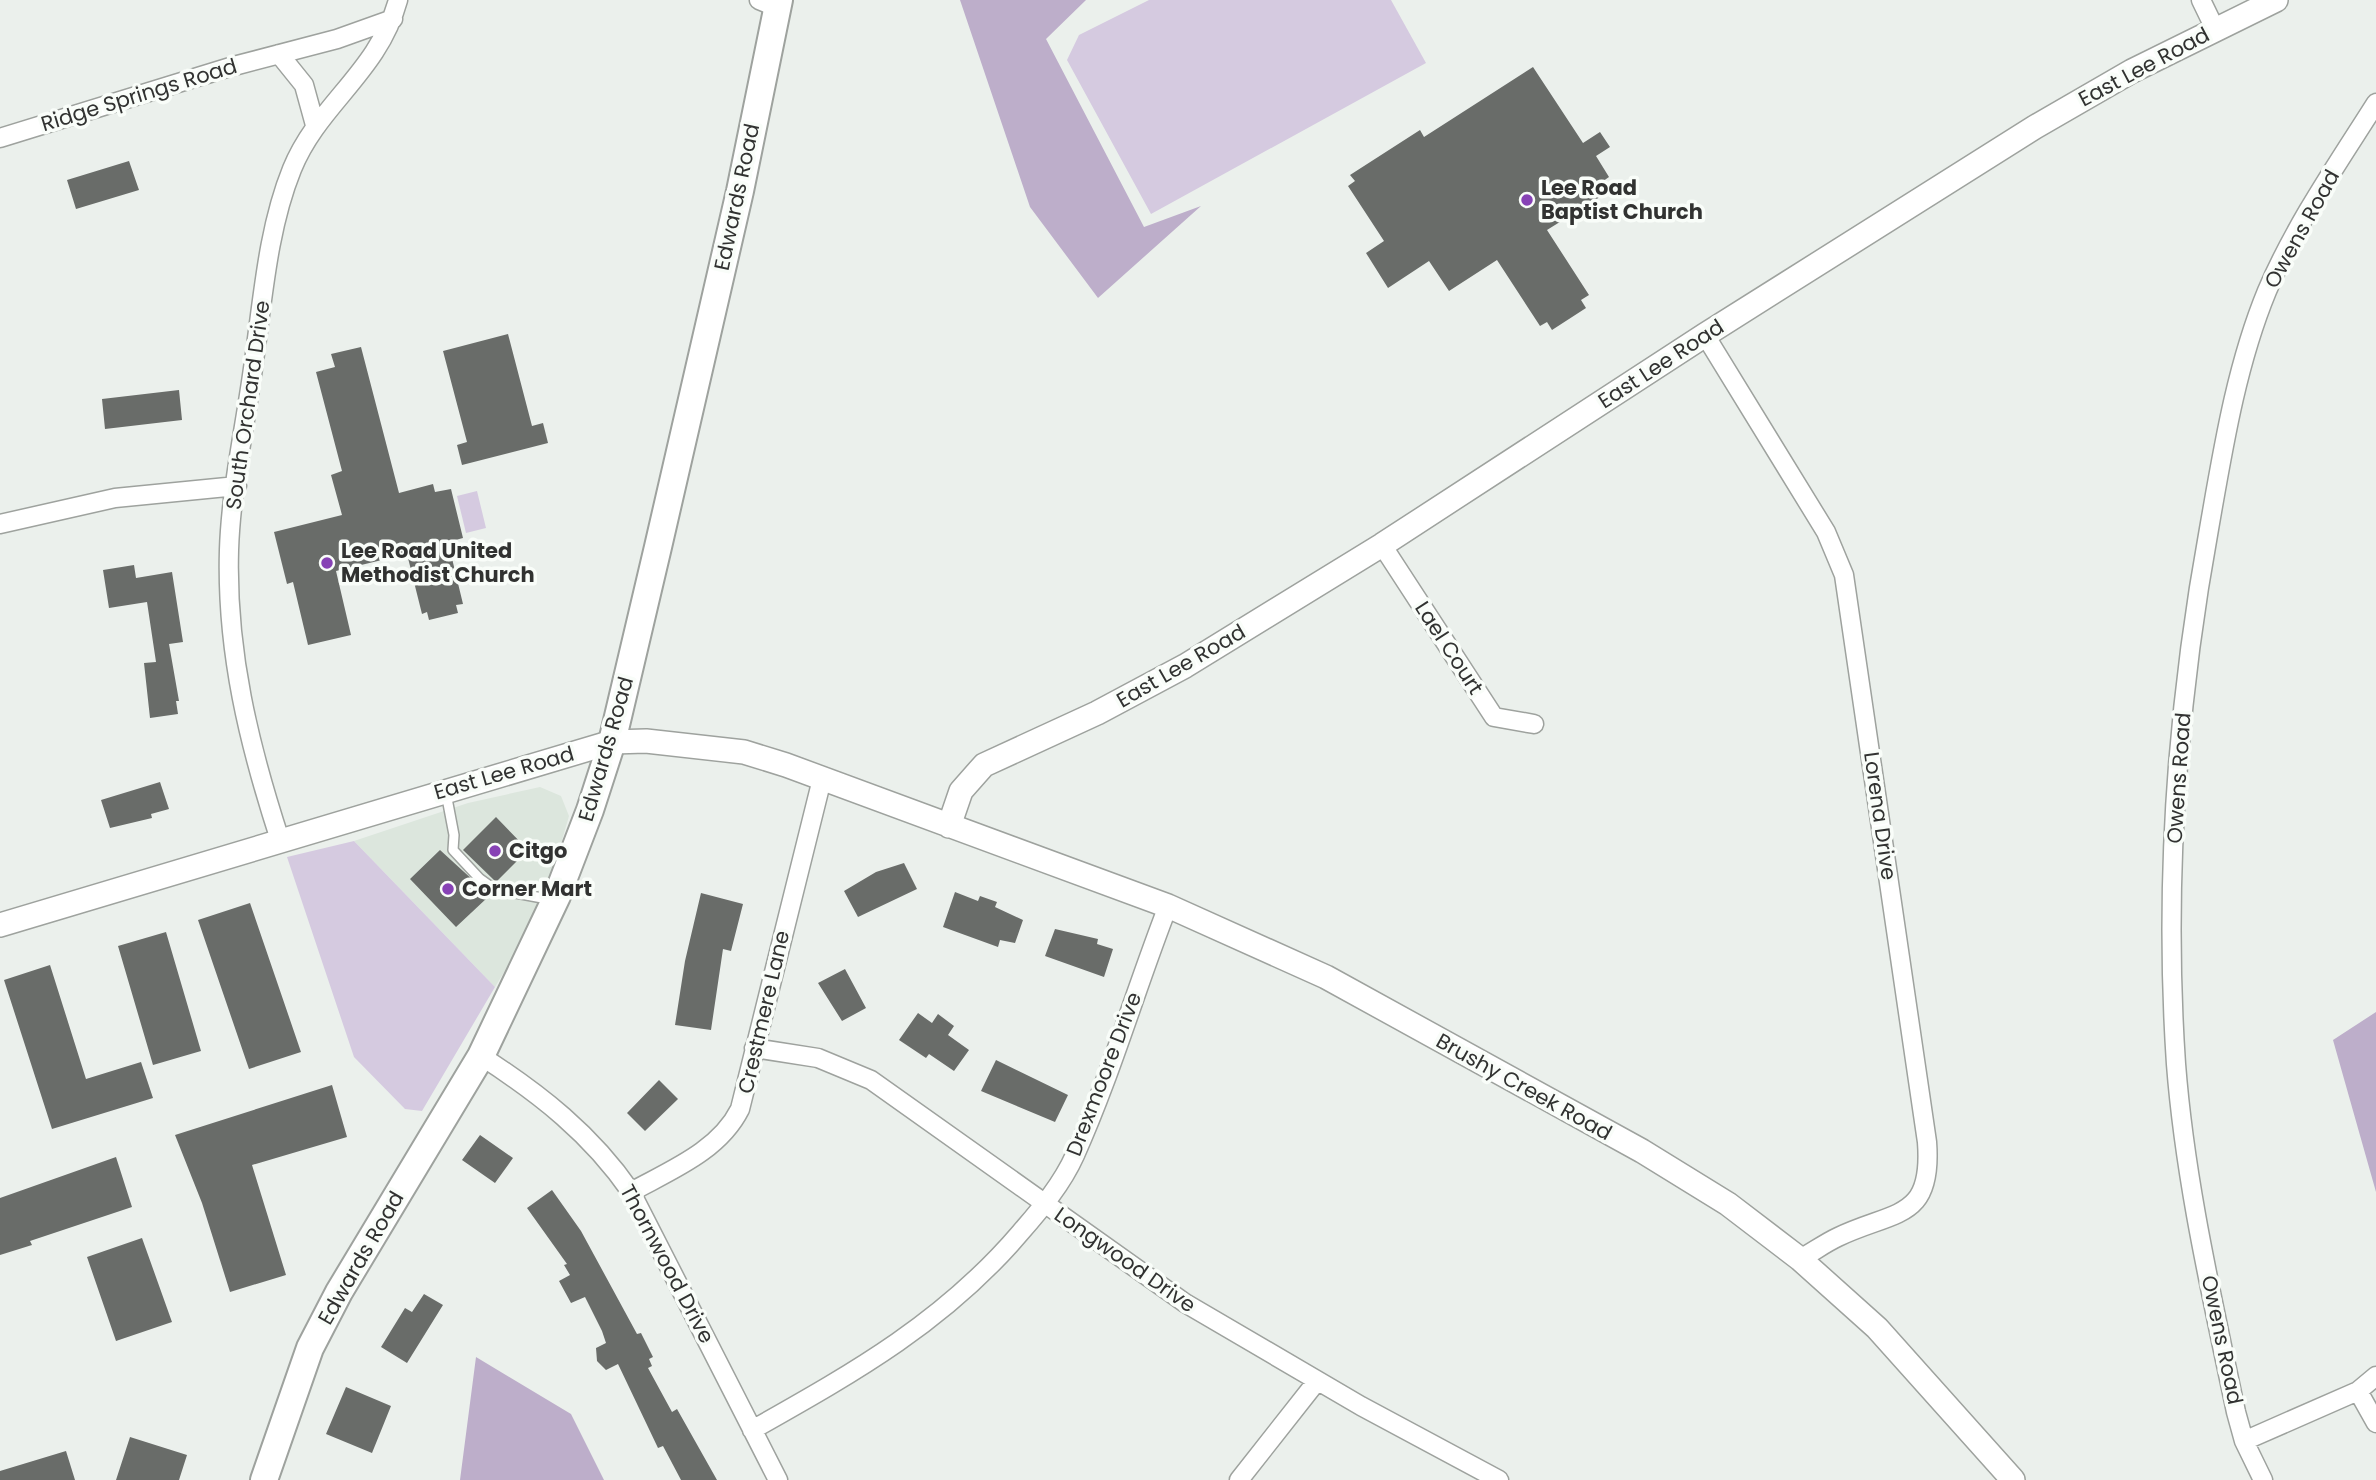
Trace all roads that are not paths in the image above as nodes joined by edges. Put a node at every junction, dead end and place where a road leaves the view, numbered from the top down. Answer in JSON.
{"nodes":[{"id":1,"x":398,"y":0,"type":"edge"},
{"id":2,"x":2201,"y":0,"type":"edge"},
{"id":3,"x":2276,"y":0,"type":"edge"},
{"id":4,"x":772,"y":3,"type":"edge"},
{"id":5,"x":393,"y":19,"type":"junction"},
{"id":6,"x":2215,"y":29,"type":"junction"},
{"id":7,"x":279,"y":54,"type":"junction"},
{"id":8,"x":2376,"y":103,"type":"edge"},
{"id":9,"x":316,"y":125,"type":"junction"},
{"id":10,"x":0,"y":138,"type":"edge"},
{"id":11,"x":1704,"y":335,"type":"junction"},
{"id":12,"x":237,"y":486,"type":"junction"},
{"id":13,"x":0,"y":524,"type":"edge"},
{"id":14,"x":1382,"y":545,"type":"junction"},
{"id":15,"x":1534,"y":724,"type":"dead end"},
{"id":16,"x":612,"y":742,"type":"junction"},
{"id":17,"x":822,"y":779,"type":"junction"},
{"id":18,"x":446,"y":790,"type":"junction"},
{"id":19,"x":948,"y":826,"type":"junction"},
{"id":20,"x":280,"y":840,"type":"junction"},
{"id":21,"x":555,"y":901,"type":"junction"},
{"id":22,"x":1168,"y":906,"type":"junction"},
{"id":23,"x":0,"y":925,"type":"edge"},
{"id":24,"x":754,"y":1048,"type":"junction"},
{"id":25,"x":481,"y":1056,"type":"junction"},
{"id":26,"x":631,"y":1192,"type":"junction"},
{"id":27,"x":1045,"y":1205,"type":"junction"},
{"id":28,"x":1800,"y":1259,"type":"junction"},
{"id":29,"x":2376,"y":1376,"type":"edge"},
{"id":30,"x":1317,"y":1381,"type":"junction"},
{"id":31,"x":2358,"y":1391,"type":"junction"},
{"id":32,"x":2376,"y":1423,"type":"edge"},
{"id":33,"x":752,"y":1430,"type":"junction"},
{"id":34,"x":2244,"y":1441,"type":"junction"},
{"id":35,"x":264,"y":1480,"type":"edge"},
{"id":36,"x":778,"y":1480,"type":"edge"},
{"id":37,"x":1239,"y":1480,"type":"edge"},
{"id":38,"x":1499,"y":1480,"type":"edge"},
{"id":39,"x":2013,"y":1480,"type":"edge"},
{"id":40,"x":2263,"y":1480,"type":"edge"}],
"edges":[{"from":1,"to":5,"type":"street","name":"South Orchard Drive"},
{"from":2,"to":6,"type":"street"},
{"from":3,"to":6,"type":"street","name":"East Lee Road"},
{"from":4,"to":16,"type":"main road","name":"Edwards Road"},
{"from":5,"to":7,"type":"street","name":"Ridge Springs Road"},
{"from":5,"to":9,"type":"street","name":"South Orchard Drive"},
{"from":6,"to":11,"type":"street","name":"East Lee Road"},
{"from":7,"to":9,"type":"street"},
{"from":7,"to":10,"type":"street","name":"Ridge Springs Road"},
{"from":8,"to":34,"type":"street","name":"Owens Road"},
{"from":9,"to":12,"type":"street","name":"South Orchard Drive"},
{"from":11,"to":14,"type":"street","name":"East Lee Road"},
{"from":11,"to":28,"type":"street","name":"Lorena Drive"},
{"from":12,"to":13,"type":"street"},
{"from":12,"to":20,"type":"street","name":"South Orchard Drive"},
{"from":14,"to":15,"type":"street","name":"Lael Court"},
{"from":14,"to":19,"type":"street","name":"East Lee Road"},
{"from":16,"to":17,"type":"street","name":"East Lee Road"},
{"from":16,"to":18,"type":"street","name":"East Lee Road"},
{"from":16,"to":21,"type":"main road","name":"Edwards Road"},
{"from":17,"to":19,"type":"street","name":"East Lee Road"},
{"from":17,"to":24,"type":"street","name":"Crestmere Lane"},
{"from":18,"to":20,"type":"street","name":"East Lee Road"},
{"from":18,"to":21,"type":"lane"},
{"from":19,"to":22,"type":"street","name":"Brushy Creek Road"},
{"from":20,"to":23,"type":"street","name":"East Lee Road"},
{"from":21,"to":25,"type":"main road","name":"Edwards Road"},
{"from":22,"to":27,"type":"street","name":"Drexmoore Drive"},
{"from":22,"to":28,"type":"street","name":"Brushy Creek Road"},
{"from":24,"to":26,"type":"street","name":"Crestmere Lane"},
{"from":24,"to":27,"type":"street","name":"Longwood Drive"},
{"from":25,"to":26,"type":"street","name":"Thornwood Drive"},
{"from":25,"to":35,"type":"main road","name":"Edwards Road"},
{"from":26,"to":33,"type":"street","name":"Thornwood Drive"},
{"from":27,"to":30,"type":"street","name":"Longwood Drive"},
{"from":27,"to":33,"type":"street","name":"Drexmoore Drive"},
{"from":28,"to":39,"type":"street","name":"Brushy Creek Road"},
{"from":29,"to":31,"type":"street"},
{"from":30,"to":37,"type":"street"},
{"from":30,"to":38,"type":"street","name":"Longwood Drive"},
{"from":31,"to":32,"type":"street"},
{"from":31,"to":34,"type":"street"},
{"from":33,"to":36,"type":"street","name":"Thornwood Drive"},
{"from":34,"to":40,"type":"street","name":"Owens Road"}]}
